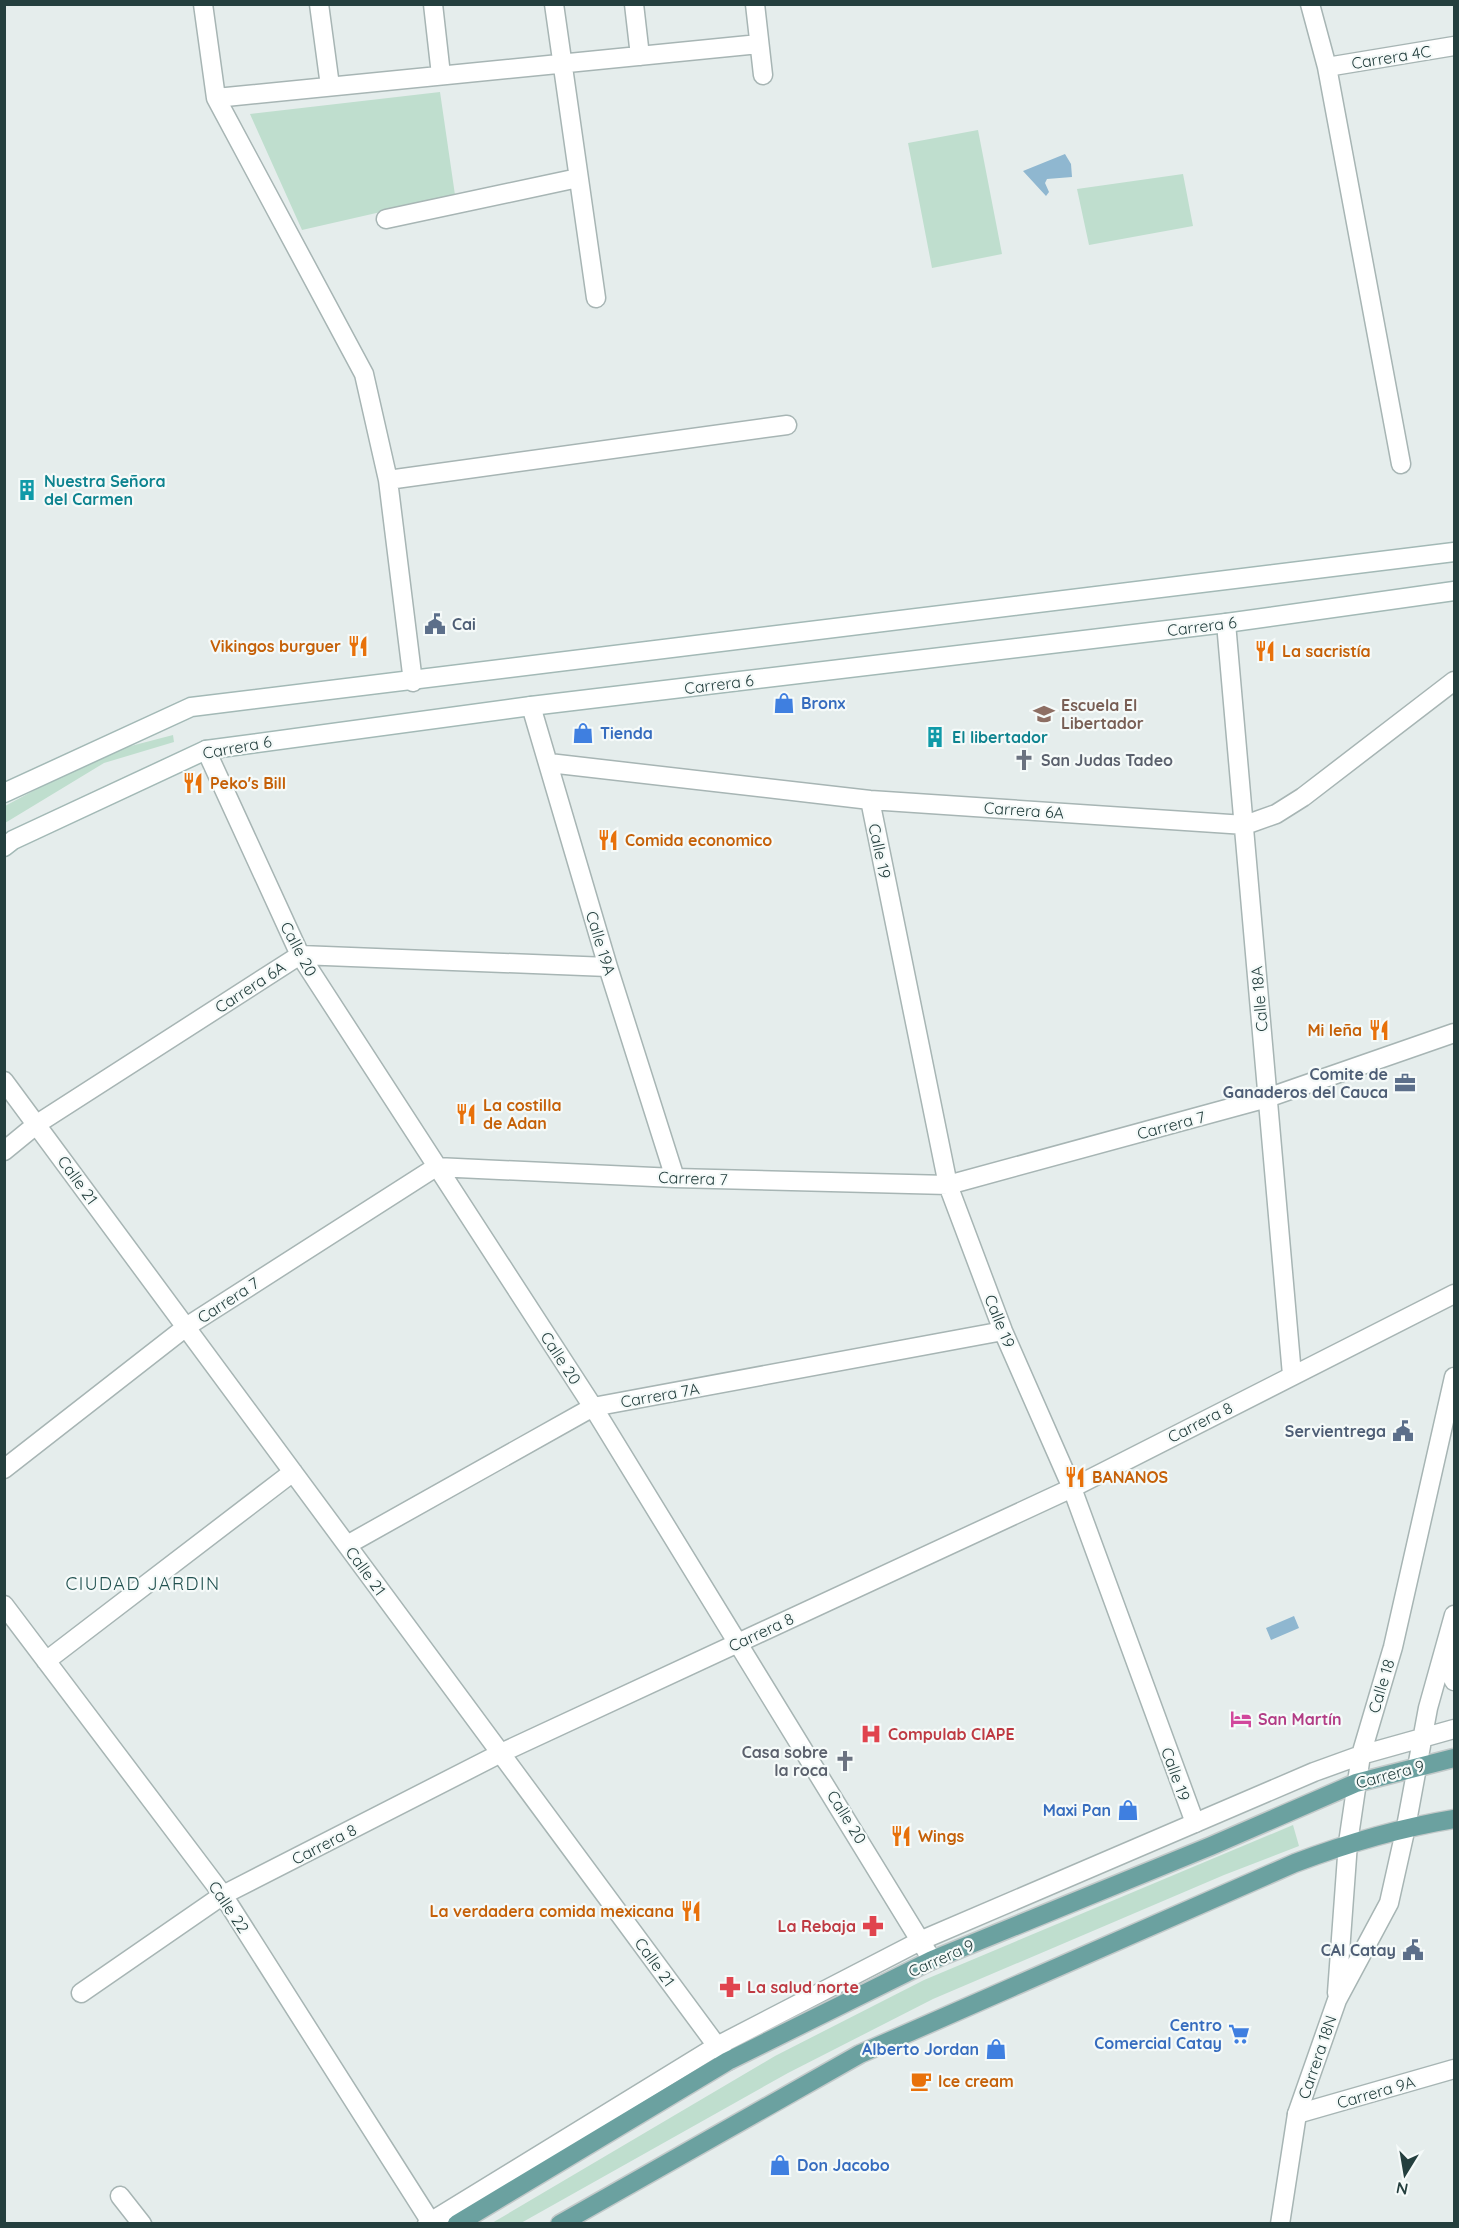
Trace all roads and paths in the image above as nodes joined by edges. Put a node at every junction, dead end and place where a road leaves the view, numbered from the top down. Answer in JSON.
{"nodes":[{"id":1,"x":203,"y":4,"type":"edge"},
{"id":2,"x":319,"y":4,"type":"edge"},
{"id":3,"x":433,"y":4,"type":"edge"},
{"id":4,"x":554,"y":4,"type":"edge"},
{"id":5,"x":634,"y":4,"type":"edge"},
{"id":6,"x":755,"y":4,"type":"edge"},
{"id":7,"x":1310,"y":4,"type":"edge"},
{"id":8,"x":759,"y":44,"type":"junction"},
{"id":9,"x":1455,"y":46,"type":"edge"},
{"id":10,"x":640,"y":56,"type":"junction"},
{"id":11,"x":561,"y":63,"type":"junction"},
{"id":12,"x":1327,"y":67,"type":"junction"},
{"id":13,"x":441,"y":75,"type":"junction"},
{"id":14,"x":763,"y":75,"type":"dead end"},
{"id":15,"x":330,"y":86,"type":"junction"},
{"id":16,"x":216,"y":98,"type":"junction"},
{"id":17,"x":578,"y":178,"type":"junction"},
{"id":18,"x":386,"y":219,"type":"dead end"},
{"id":19,"x":596,"y":298,"type":"dead end"},
{"id":20,"x":787,"y":425,"type":"dead end"},
{"id":21,"x":1401,"y":464,"type":"dead end"},
{"id":22,"x":388,"y":480,"type":"junction"},
{"id":23,"x":1455,"y":552,"type":"edge"},
{"id":24,"x":1455,"y":591,"type":"edge"},
{"id":25,"x":1226,"y":623,"type":"junction"},
{"id":26,"x":1455,"y":681,"type":"edge"},
{"id":27,"x":413,"y":682,"type":"junction"},
{"id":28,"x":531,"y":706,"type":"junction"},
{"id":29,"x":206,"y":750,"type":"junction"},
{"id":30,"x":549,"y":763,"type":"junction"},
{"id":31,"x":4,"y":793,"type":"edge"},
{"id":32,"x":870,"y":800,"type":"junction"},
{"id":33,"x":1245,"y":825,"type":"junction"},
{"id":34,"x":4,"y":847,"type":"edge"},
{"id":35,"x":300,"y":955,"type":"junction"},
{"id":36,"x":608,"y":967,"type":"junction"},
{"id":37,"x":1455,"y":1033,"type":"edge"},
{"id":38,"x":4,"y":1081,"type":"edge"},
{"id":39,"x":1268,"y":1098,"type":"junction"},
{"id":40,"x":37,"y":1124,"type":"junction"},
{"id":41,"x":4,"y":1151,"type":"edge"},
{"id":42,"x":436,"y":1167,"type":"junction"},
{"id":43,"x":675,"y":1178,"type":"junction"},
{"id":44,"x":948,"y":1185,"type":"junction"},
{"id":45,"x":1455,"y":1293,"type":"edge"},
{"id":46,"x":186,"y":1327,"type":"junction"},
{"id":47,"x":1003,"y":1331,"type":"junction"},
{"id":48,"x":1292,"y":1375,"type":"junction"},
{"id":49,"x":1455,"y":1377,"type":"edge"},
{"id":50,"x":593,"y":1407,"type":"junction"},
{"id":51,"x":4,"y":1469,"type":"edge"},
{"id":52,"x":293,"y":1472,"type":"junction"},
{"id":53,"x":1072,"y":1488,"type":"junction"},
{"id":54,"x":347,"y":1545,"type":"junction"},
{"id":55,"x":4,"y":1605,"type":"edge"},
{"id":56,"x":1455,"y":1616,"type":"edge"},
{"id":57,"x":740,"y":1642,"type":"junction"},
{"id":58,"x":1446,"y":1649,"type":"junction"},
{"id":59,"x":46,"y":1661,"type":"junction"},
{"id":60,"x":1455,"y":1681,"type":"edge"},
{"id":61,"x":1455,"y":1728,"type":"edge"},
{"id":62,"x":1422,"y":1736,"type":"junction"},
{"id":63,"x":501,"y":1753,"type":"junction"},
{"id":64,"x":1361,"y":1755,"type":"junction"},
{"id":65,"x":1455,"y":1758,"type":"edge"},
{"id":66,"x":1417,"y":1766,"type":"junction"},
{"id":67,"x":1356,"y":1783,"type":"junction"},
{"id":68,"x":1455,"y":1819,"type":"edge"},
{"id":69,"x":1195,"y":1823,"type":"junction"},
{"id":70,"x":1406,"y":1827,"type":"junction"},
{"id":71,"x":1348,"y":1843,"type":"junction"},
{"id":72,"x":223,"y":1895,"type":"junction"},
{"id":73,"x":922,"y":1940,"type":"junction"},
{"id":74,"x":932,"y":1960,"type":"junction"},
{"id":75,"x":81,"y":1993,"type":"dead end"},
{"id":76,"x":1337,"y":2001,"type":"junction"},
{"id":77,"x":717,"y":2046,"type":"junction"},
{"id":78,"x":728,"y":2061,"type":"junction"},
{"id":79,"x":1455,"y":2069,"type":"edge"},
{"id":80,"x":1297,"y":2114,"type":"junction"},
{"id":81,"x":120,"y":2196,"type":"dead end"},
{"id":82,"x":1276,"y":2222,"type":"edge"},
{"id":83,"x":142,"y":2223,"type":"edge"},
{"id":84,"x":430,"y":2223,"type":"edge"},
{"id":85,"x":457,"y":2223,"type":"edge"},
{"id":86,"x":560,"y":2223,"type":"edge"}],
"edges":[{"from":1,"to":16,"type":"street"},
{"from":2,"to":15,"type":"street"},
{"from":3,"to":13,"type":"street"},
{"from":4,"to":11,"type":"street"},
{"from":5,"to":10,"type":"street"},
{"from":6,"to":8,"type":"street"},
{"from":7,"to":12,"type":"street"},
{"from":8,"to":10,"type":"street"},
{"from":8,"to":14,"type":"street"},
{"from":9,"to":12,"type":"street","name":"Carrera 4C"},
{"from":10,"to":11,"type":"street"},
{"from":11,"to":13,"type":"street"},
{"from":11,"to":17,"type":"street"},
{"from":12,"to":21,"type":"street"},
{"from":13,"to":15,"type":"street"},
{"from":15,"to":16,"type":"street"},
{"from":16,"to":22,"type":"street"},
{"from":17,"to":18,"type":"street"},
{"from":17,"to":19,"type":"street"},
{"from":20,"to":22,"type":"street"},
{"from":22,"to":27,"type":"street"},
{"from":23,"to":27,"type":"street"},
{"from":24,"to":25,"type":"street","name":"Carrera 6"},
{"from":25,"to":28,"type":"street","name":"Carrera 6"},
{"from":25,"to":33,"type":"street","name":"Calle 18A"},
{"from":26,"to":33,"type":"street","name":"Carrera 6A"},
{"from":27,"to":31,"type":"street"},
{"from":28,"to":29,"type":"street","name":"Carrera 6"},
{"from":28,"to":30,"type":"street","name":"Calle 19A"},
{"from":29,"to":34,"type":"street","name":"Carrera 6"},
{"from":29,"to":35,"type":"street","name":"Calle 20"},
{"from":30,"to":32,"type":"street","name":"Carrera 6A"},
{"from":30,"to":36,"type":"street","name":"Calle 19A"},
{"from":32,"to":33,"type":"street","name":"Carrera 6A"},
{"from":32,"to":44,"type":"street","name":"Calle 19"},
{"from":33,"to":39,"type":"street","name":"Calle 18A"},
{"from":35,"to":36,"type":"street","name":"Carrera 6A"},
{"from":35,"to":40,"type":"street","name":"Carrera 6A"},
{"from":35,"to":42,"type":"street","name":"Calle 20"},
{"from":36,"to":43,"type":"street","name":"Calle 19A"},
{"from":37,"to":39,"type":"street","name":"Carrera 7"},
{"from":38,"to":40,"type":"street","name":"Calle 21"},
{"from":39,"to":44,"type":"street","name":"Carrera 7"},
{"from":39,"to":48,"type":"street","name":"Calle 18A"},
{"from":40,"to":41,"type":"street","name":"Carrera 6A"},
{"from":40,"to":46,"type":"street","name":"Calle 21"},
{"from":42,"to":43,"type":"street","name":"Carrera 7"},
{"from":42,"to":46,"type":"street","name":"Carrera 7"},
{"from":42,"to":50,"type":"street","name":"Calle 20"},
{"from":43,"to":44,"type":"street","name":"Carrera 7"},
{"from":44,"to":47,"type":"street","name":"Calle 19"},
{"from":45,"to":48,"type":"street","name":"Carrera 8"},
{"from":46,"to":51,"type":"street","name":"Carrera 7"},
{"from":46,"to":52,"type":"street","name":"Calle 21"},
{"from":47,"to":50,"type":"street","name":"Carrera 7A"},
{"from":47,"to":53,"type":"street","name":"Calle 19"},
{"from":48,"to":53,"type":"street","name":"Carrera 8"},
{"from":49,"to":64,"type":"street","name":"Calle 18"},
{"from":50,"to":54,"type":"street","name":"Carrera 7A"},
{"from":50,"to":57,"type":"street","name":"Calle 20"},
{"from":52,"to":54,"type":"street","name":"Calle 21"},
{"from":52,"to":59,"type":"street"},
{"from":53,"to":57,"type":"street","name":"Carrera 8"},
{"from":53,"to":69,"type":"street","name":"Calle 19"},
{"from":54,"to":63,"type":"street","name":"Calle 21"},
{"from":55,"to":59,"type":"street","name":"Calle 22"},
{"from":56,"to":58,"type":"street"},
{"from":57,"to":63,"type":"street","name":"Carrera 8"},
{"from":57,"to":73,"type":"street","name":"Calle 20"},
{"from":58,"to":60,"type":"street"},
{"from":58,"to":62,"type":"street"},
{"from":59,"to":72,"type":"street","name":"Calle 22"},
{"from":61,"to":62,"type":"street"},
{"from":62,"to":64,"type":"street"},
{"from":62,"to":66,"type":"street"},
{"from":63,"to":72,"type":"street","name":"Carrera 8"},
{"from":63,"to":77,"type":"street","name":"Calle 21"},
{"from":64,"to":67,"type":"street","name":"Calle 18"},
{"from":64,"to":69,"type":"street"},
{"from":65,"to":66,"type":"main road","name":"Carrera 9"},
{"from":66,"to":67,"type":"main road","name":"Carrera 9"},
{"from":66,"to":70,"type":"street"},
{"from":67,"to":71,"type":"street","name":"Calle 18"},
{"from":67,"to":74,"type":"main road","name":"Carrera 9"},
{"from":68,"to":70,"type":"main road"},
{"from":69,"to":73,"type":"street"},
{"from":70,"to":71,"type":"main road"},
{"from":70,"to":76,"type":"street","name":"Carrera 18N"},
{"from":71,"to":76,"type":"street","name":"Calle 18"},
{"from":71,"to":86,"type":"main road"},
{"from":72,"to":75,"type":"street","name":"Carrera 8"},
{"from":72,"to":84,"type":"street","name":"Calle 22"},
{"from":73,"to":74,"type":"street","name":"Calle 20"},
{"from":73,"to":77,"type":"street"},
{"from":74,"to":78,"type":"main road","name":"Carrera 9"},
{"from":76,"to":80,"type":"street","name":"Carrera 18N"},
{"from":77,"to":78,"type":"street","name":"Calle 21"},
{"from":77,"to":84,"type":"street"},
{"from":78,"to":85,"type":"main road","name":"Carrera 9"},
{"from":79,"to":80,"type":"street","name":"Carrera 9A"},
{"from":80,"to":82,"type":"street","name":"Carrera 18N"},
{"from":81,"to":83,"type":"street"}]}
